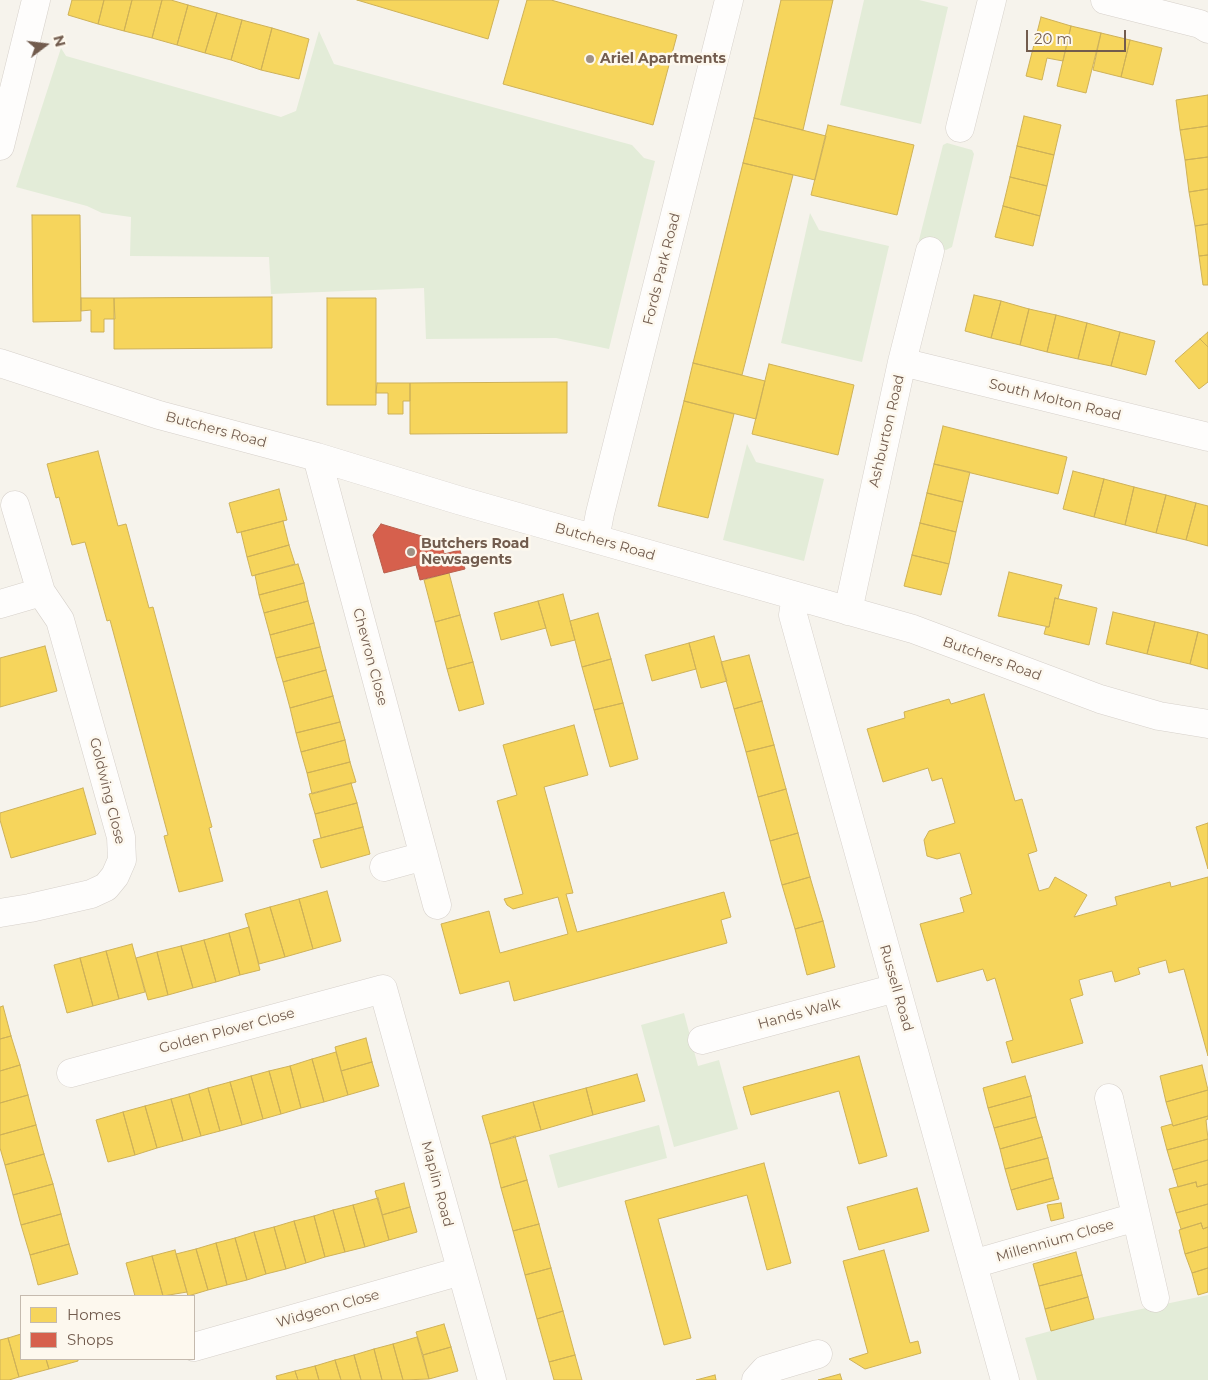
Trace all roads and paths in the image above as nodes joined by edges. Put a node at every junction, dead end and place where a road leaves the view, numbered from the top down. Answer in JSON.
{"nodes":[{"id":1,"x":36,"y":0,"type":"edge"},
{"id":2,"x":992,"y":0,"type":"edge"},
{"id":3,"x":1105,"y":0,"type":"edge"},
{"id":4,"x":726,"y":1,"type":"edge"},
{"id":5,"x":1208,"y":29,"type":"edge"},
{"id":6,"x":960,"y":128,"type":"dead end"},
{"id":7,"x":0,"y":146,"type":"edge"},
{"id":8,"x":930,"y":251,"type":"dead end"},
{"id":9,"x":902,"y":362,"type":"junction"},
{"id":10,"x":0,"y":363,"type":"edge"},
{"id":11,"x":1208,"y":438,"type":"edge"},
{"id":12,"x":317,"y":457,"type":"junction"},
{"id":13,"x":16,"y":505,"type":"dead end"},
{"id":14,"x":595,"y":539,"type":"junction"},
{"id":15,"x":40,"y":592,"type":"junction"},
{"id":16,"x":796,"y":596,"type":"junction"},
{"id":17,"x":0,"y":604,"type":"edge"},
{"id":18,"x":848,"y":611,"type":"junction"},
{"id":19,"x":1208,"y":724,"type":"edge"},
{"id":20,"x":424,"y":856,"type":"junction"},
{"id":21,"x":384,"y":867,"type":"dead end"},
{"id":22,"x":437,"y":905,"type":"dead end"},
{"id":23,"x":0,"y":913,"type":"edge"},
{"id":24,"x":896,"y":988,"type":"junction"},
{"id":25,"x":383,"y":989,"type":"joint"},
{"id":26,"x":702,"y":1040,"type":"dead end"},
{"id":27,"x":71,"y":1073,"type":"dead end"},
{"id":28,"x":1109,"y":1098,"type":"dead end"},
{"id":29,"x":1136,"y":1217,"type":"junction"},
{"id":30,"x":973,"y":1264,"type":"junction"},
{"id":31,"x":461,"y":1272,"type":"junction"},
{"id":32,"x":1155,"y":1298,"type":"dead end"},
{"id":33,"x":195,"y":1347,"type":"edge"},
{"id":34,"x":818,"y":1354,"type":"dead end"},
{"id":35,"x":492,"y":1380,"type":"edge"},
{"id":36,"x":756,"y":1380,"type":"edge"},
{"id":37,"x":1005,"y":1380,"type":"edge"}],
"edges":[{"from":1,"to":7,"type":"street"},
{"from":2,"to":6,"type":"street"},
{"from":3,"to":5,"type":"street"},
{"from":4,"to":14,"type":"street","name":"Fords Park Road"},
{"from":8,"to":9,"type":"street","name":"Ashburton Road"},
{"from":9,"to":11,"type":"street","name":"South Molton Road"},
{"from":9,"to":18,"type":"street","name":"Ashburton Road"},
{"from":10,"to":12,"type":"street","name":"Butchers Road"},
{"from":12,"to":14,"type":"street","name":"Butchers Road"},
{"from":12,"to":20,"type":"street","name":"Chevron Close"},
{"from":13,"to":15,"type":"street","name":"Goldwing Close"},
{"from":14,"to":16,"type":"street","name":"Butchers Road"},
{"from":15,"to":17,"type":"street"},
{"from":15,"to":23,"type":"street","name":"Goldwing Close"},
{"from":16,"to":18,"type":"street","name":"Butchers Road"},
{"from":16,"to":24,"type":"street","name":"Russell Road"},
{"from":18,"to":19,"type":"street","name":"Butchers Road"},
{"from":20,"to":21,"type":"street"},
{"from":20,"to":22,"type":"street","name":"Chevron Close"},
{"from":24,"to":26,"type":"street","name":"Hands Walk"},
{"from":24,"to":30,"type":"street","name":"Russell Road"},
{"from":25,"to":27,"type":"street","name":"Golden Plover Close"},
{"from":25,"to":31,"type":"street","name":"Maplin Road"},
{"from":28,"to":29,"type":"street"},
{"from":29,"to":30,"type":"street","name":"Millennium Close"},
{"from":29,"to":32,"type":"street"},
{"from":30,"to":37,"type":"street","name":"Russell Road"},
{"from":31,"to":33,"type":"street","name":"Widgeon Close"},
{"from":31,"to":35,"type":"street","name":"Maplin Road"},
{"from":34,"to":36,"type":"street"}]}
